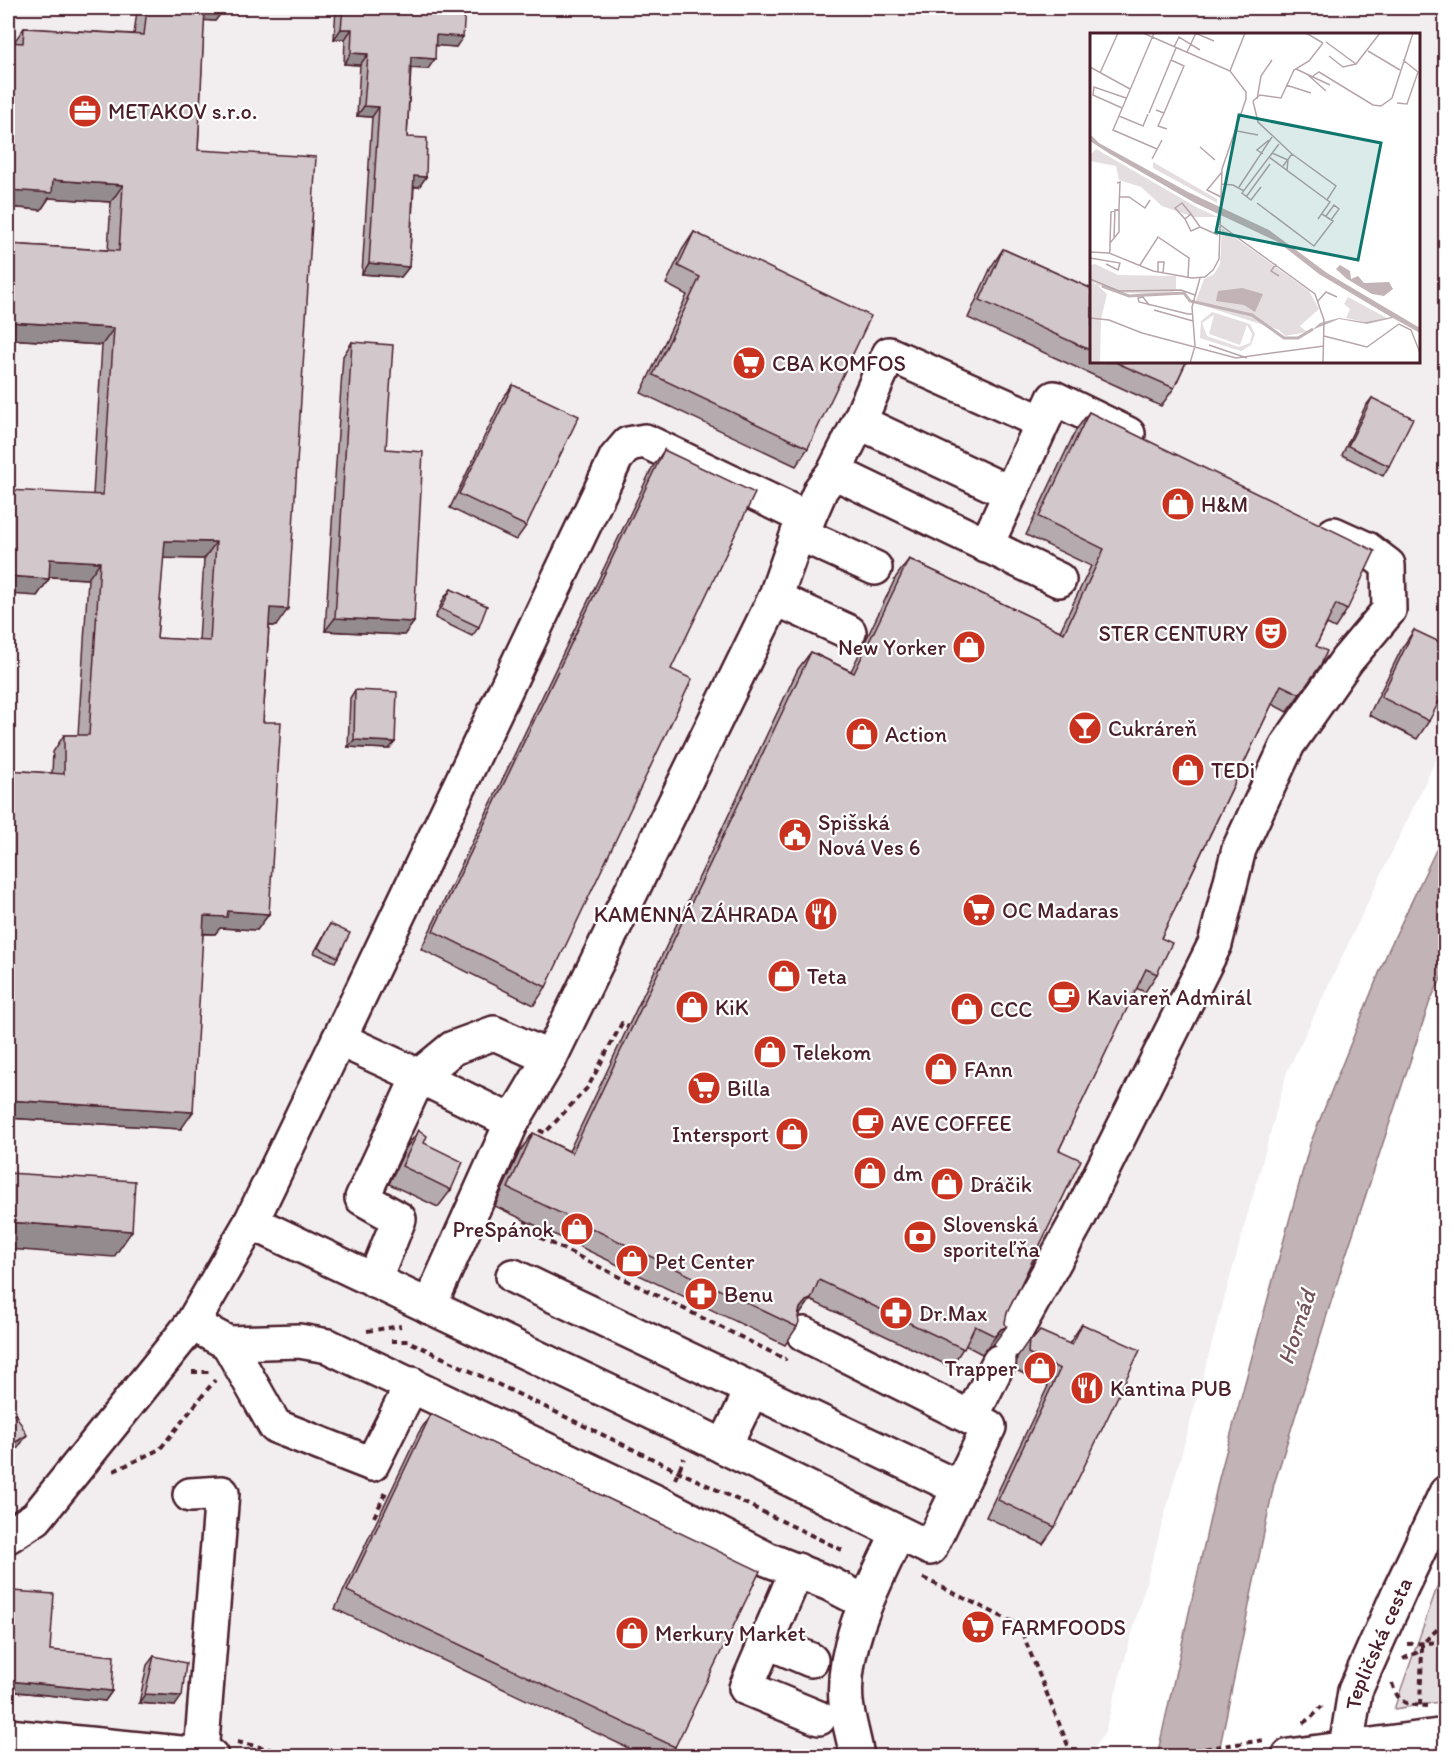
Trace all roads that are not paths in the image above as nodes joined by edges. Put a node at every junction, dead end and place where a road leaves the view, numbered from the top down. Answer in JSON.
{"nodes":[{"id":1,"x":858,"y":422,"type":"junction"},
{"id":2,"x":1042,"y":422,"type":"junction"},
{"id":3,"x":1151,"y":445,"type":"edge"},
{"id":4,"x":834,"y":472,"type":"junction"},
{"id":5,"x":1010,"y":493,"type":"junction"},
{"id":6,"x":1313,"y":523,"type":"edge"},
{"id":7,"x":803,"y":526,"type":"junction"},
{"id":8,"x":986,"y":546,"type":"junction"},
{"id":9,"x":874,"y":568,"type":"dead end"},
{"id":10,"x":1059,"y":580,"type":"dead end"},
{"id":11,"x":775,"y":598,"type":"junction"},
{"id":12,"x":849,"y":632,"type":"dead end"},
{"id":13,"x":339,"y":1039,"type":"junction"},
{"id":14,"x":550,"y":1058,"type":"junction"},
{"id":15,"x":418,"y":1076,"type":"junction"},
{"id":16,"x":512,"y":1122,"type":"junction"},
{"id":17,"x":250,"y":1222,"type":"junction"},
{"id":18,"x":513,"y":1276,"type":"dead end"},
{"id":19,"x":374,"y":1281,"type":"junction"},
{"id":20,"x":429,"y":1306,"type":"junction"},
{"id":21,"x":192,"y":1323,"type":"junction"},
{"id":22,"x":797,"y":1342,"type":"edge"},
{"id":23,"x":228,"y":1343,"type":"junction"},
{"id":24,"x":412,"y":1384,"type":"junction"},
{"id":25,"x":752,"y":1390,"type":"junction"},
{"id":26,"x":971,"y":1418,"type":"junction"},
{"id":27,"x":724,"y":1447,"type":"junction"},
{"id":28,"x":959,"y":1488,"type":"junction"},
{"id":29,"x":1446,"y":1493,"type":"edge"},
{"id":30,"x":190,"y":1495,"type":"dead end"},
{"id":31,"x":898,"y":1533,"type":"junction"},
{"id":32,"x":8,"y":1536,"type":"edge"},
{"id":33,"x":797,"y":1570,"type":"junction"},
{"id":34,"x":865,"y":1602,"type":"junction"},
{"id":35,"x":766,"y":1641,"type":"junction"},
{"id":36,"x":811,"y":1660,"type":"dead end"},
{"id":37,"x":819,"y":1718,"type":"dead end"},
{"id":38,"x":8,"y":1736,"type":"edge"},
{"id":39,"x":1440,"y":1736,"type":"edge"},
{"id":40,"x":1279,"y":1748,"type":"edge"},
{"id":41,"x":1346,"y":1748,"type":"junction"},
{"id":42,"x":206,"y":1755,"type":"edge"},
{"id":43,"x":857,"y":1756,"type":"edge"}],
"edges":[{"from":1,"to":2,"type":"street"},
{"from":1,"to":4,"type":"street"},
{"from":1,"to":5,"type":"street"},
{"from":2,"to":3,"type":"street"},
{"from":2,"to":5,"type":"street"},
{"from":4,"to":7,"type":"street"},
{"from":4,"to":8,"type":"street"},
{"from":5,"to":8,"type":"street"},
{"from":6,"to":26,"type":"street"},
{"from":7,"to":9,"type":"street"},
{"from":7,"to":11,"type":"street"},
{"from":7,"to":13,"type":"street"},
{"from":8,"to":10,"type":"street"},
{"from":11,"to":12,"type":"street"},
{"from":11,"to":14,"type":"street"},
{"from":13,"to":15,"type":"street"},
{"from":13,"to":17,"type":"street"},
{"from":14,"to":15,"type":"street"},
{"from":14,"to":16,"type":"street"},
{"from":15,"to":16,"type":"street"},
{"from":15,"to":19,"type":"street"},
{"from":16,"to":20,"type":"street"},
{"from":17,"to":19,"type":"street"},
{"from":17,"to":21,"type":"street"},
{"from":18,"to":25,"type":"street"},
{"from":19,"to":20,"type":"street"},
{"from":20,"to":27,"type":"street"},
{"from":21,"to":23,"type":"street"},
{"from":21,"to":32,"type":"street"},
{"from":22,"to":26,"type":"street"},
{"from":23,"to":24,"type":"street"},
{"from":23,"to":24,"type":"street"},
{"from":24,"to":33,"type":"street"},
{"from":25,"to":27,"type":"street"},
{"from":25,"to":28,"type":"street"},
{"from":26,"to":28,"type":"street"},
{"from":27,"to":31,"type":"street"},
{"from":28,"to":31,"type":"street"},
{"from":29,"to":41,"type":"street","name":"Tepličská cesta"},
{"from":30,"to":42,"type":"street"},
{"from":31,"to":34,"type":"street"},
{"from":33,"to":34,"type":"street"},
{"from":33,"to":35,"type":"street"},
{"from":34,"to":43,"type":"street"},
{"from":35,"to":36,"type":"street"},
{"from":35,"to":37,"type":"street"},
{"from":38,"to":42,"type":"street"},
{"from":39,"to":41,"type":"street"},
{"from":40,"to":41,"type":"street"}]}
